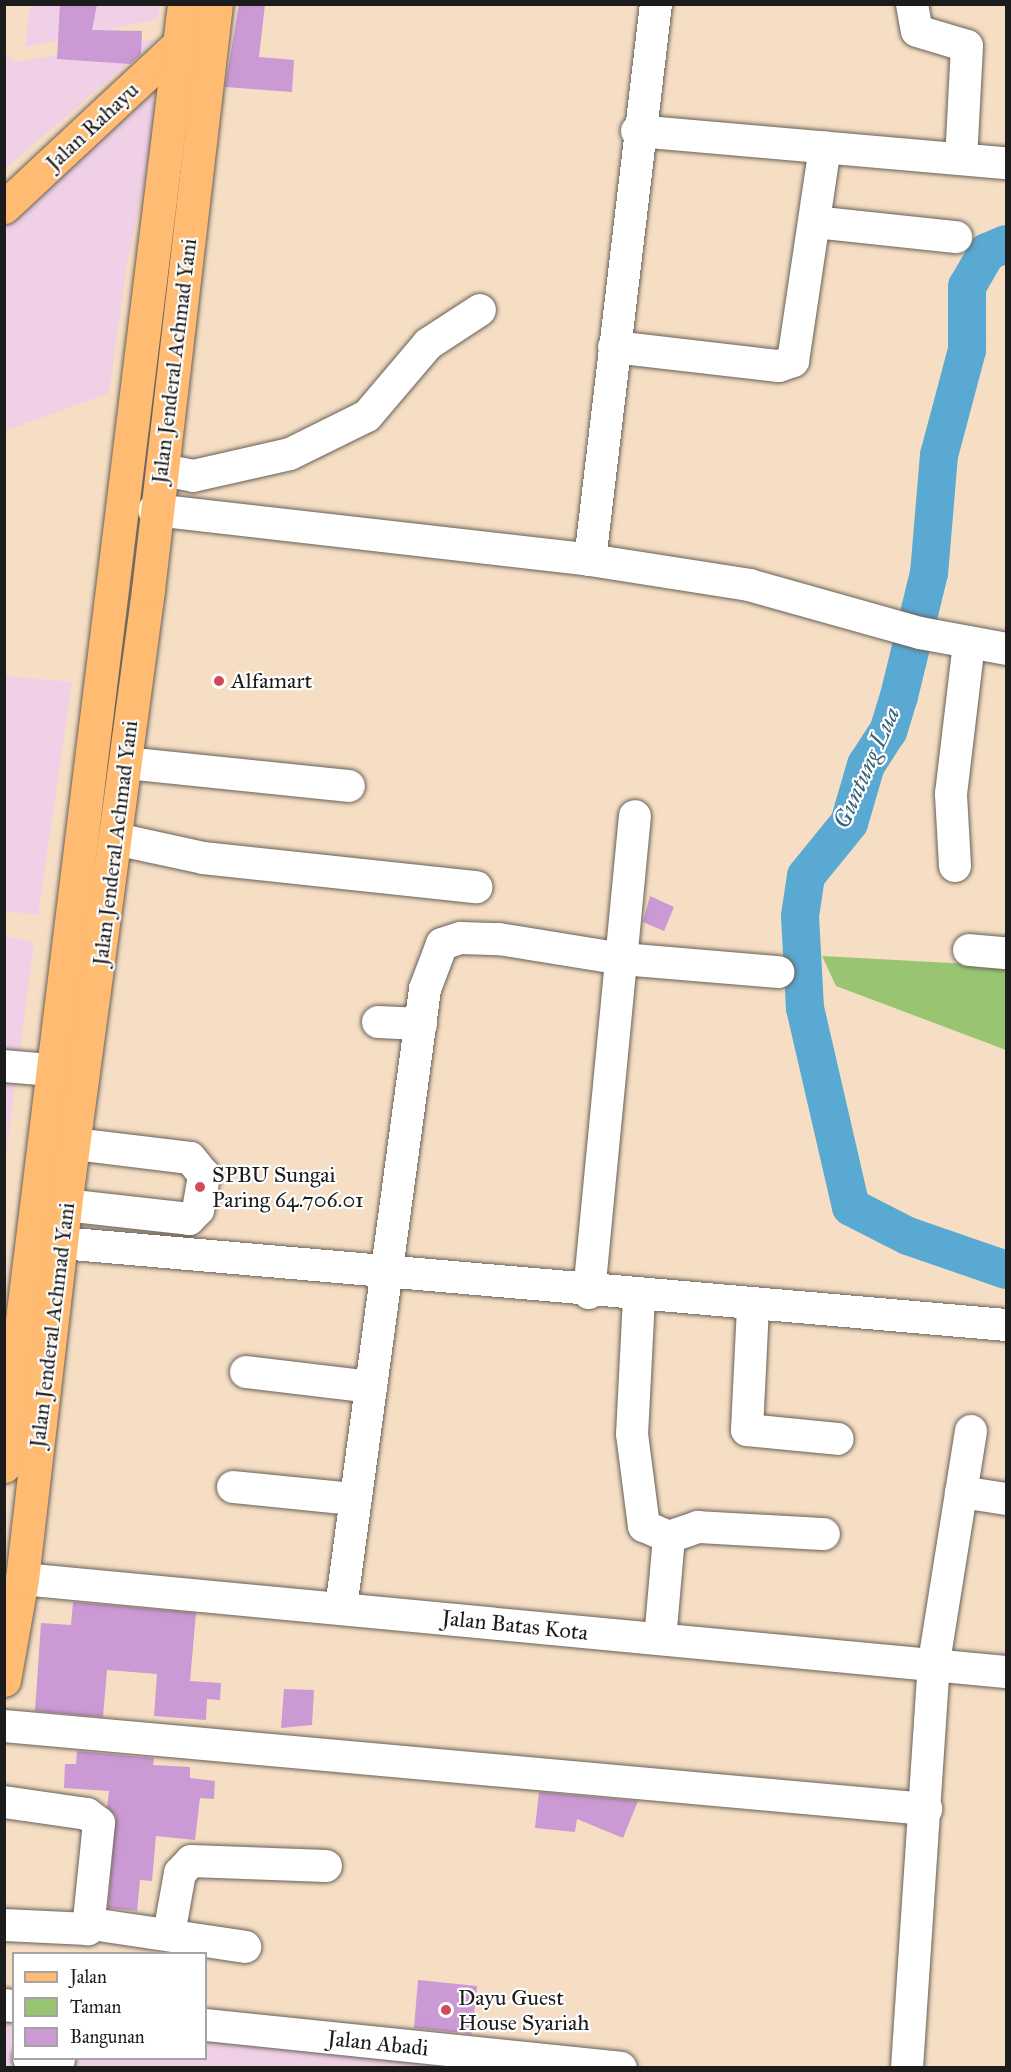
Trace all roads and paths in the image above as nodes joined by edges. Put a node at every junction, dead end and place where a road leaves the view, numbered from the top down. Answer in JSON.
{"nodes":[{"id":1,"x":184,"y":4,"type":"edge"},
{"id":2,"x":216,"y":4,"type":"edge"},
{"id":3,"x":656,"y":4,"type":"edge"},
{"id":4,"x":912,"y":4,"type":"edge"},
{"id":5,"x":179,"y":44,"type":"junction"},
{"id":6,"x":638,"y":131,"type":"junction"},
{"id":7,"x":825,"y":147,"type":"junction"},
{"id":8,"x":960,"y":159,"type":"junction"},
{"id":9,"x":1006,"y":163,"type":"edge"},
{"id":10,"x":4,"y":207,"type":"edge"},
{"id":11,"x":815,"y":222,"type":"junction"},
{"id":12,"x":956,"y":237,"type":"dead end"},
{"id":13,"x":150,"y":289,"type":"junction"},
{"id":14,"x":183,"y":291,"type":"junction"},
{"id":15,"x":480,"y":310,"type":"dead end"},
{"id":16,"x":614,"y":347,"type":"junction"},
{"id":17,"x":142,"y":352,"type":"junction"},
{"id":18,"x":176,"y":355,"type":"junction"},
{"id":19,"x":163,"y":470,"type":"junction"},
{"id":20,"x":154,"y":510,"type":"junction"},
{"id":21,"x":590,"y":560,"type":"junction"},
{"id":22,"x":969,"y":644,"type":"junction"},
{"id":23,"x":1006,"y":649,"type":"edge"},
{"id":24,"x":126,"y":763,"type":"junction"},
{"id":25,"x":349,"y":786,"type":"dead end"},
{"id":26,"x":635,"y":816,"type":"dead end"},
{"id":27,"x":116,"y":839,"type":"junction"},
{"id":28,"x":955,"y":866,"type":"dead end"},
{"id":29,"x":476,"y":887,"type":"dead end"},
{"id":30,"x":969,"y":950,"type":"dead end"},
{"id":31,"x":1006,"y":953,"type":"edge"},
{"id":32,"x":621,"y":960,"type":"junction"},
{"id":33,"x":778,"y":972,"type":"dead end"},
{"id":34,"x":378,"y":1022,"type":"dead end"},
{"id":35,"x":421,"y":1024,"type":"junction"},
{"id":36,"x":4,"y":1066,"type":"edge"},
{"id":37,"x":51,"y":1070,"type":"junction"},
{"id":38,"x":74,"y":1144,"type":"junction"},
{"id":39,"x":65,"y":1205,"type":"junction"},
{"id":40,"x":61,"y":1244,"type":"junction"},
{"id":41,"x":387,"y":1276,"type":"junction"},
{"id":42,"x":589,"y":1293,"type":"junction"},
{"id":43,"x":639,"y":1297,"type":"junction"},
{"id":44,"x":753,"y":1307,"type":"junction"},
{"id":45,"x":1006,"y":1325,"type":"edge"},
{"id":46,"x":20,"y":1327,"type":"junction"},
{"id":47,"x":52,"y":1329,"type":"junction"},
{"id":48,"x":246,"y":1372,"type":"dead end"},
{"id":49,"x":371,"y":1387,"type":"junction"},
{"id":50,"x":971,"y":1431,"type":"dead end"},
{"id":51,"x":838,"y":1439,"type":"dead end"},
{"id":52,"x":4,"y":1466,"type":"edge"},
{"id":53,"x":233,"y":1486,"type":"dead end"},
{"id":54,"x":961,"y":1492,"type":"junction"},
{"id":55,"x":354,"y":1499,"type":"junction"},
{"id":56,"x":1006,"y":1499,"type":"edge"},
{"id":57,"x":824,"y":1534,"type":"dead end"},
{"id":58,"x":669,"y":1537,"type":"junction"},
{"id":59,"x":22,"y":1579,"type":"junction"},
{"id":60,"x":341,"y":1608,"type":"junction"},
{"id":61,"x":660,"y":1639,"type":"junction"},
{"id":62,"x":934,"y":1662,"type":"junction"},
{"id":63,"x":1006,"y":1672,"type":"edge"},
{"id":64,"x":4,"y":1680,"type":"edge"},
{"id":65,"x":4,"y":1726,"type":"edge"},
{"id":66,"x":4,"y":1802,"type":"edge"},
{"id":67,"x":926,"y":1809,"type":"junction"},
{"id":68,"x":326,"y":1866,"type":"dead end"},
{"id":69,"x":92,"y":1924,"type":"junction"},
{"id":70,"x":4,"y":1925,"type":"edge"},
{"id":71,"x":169,"y":1934,"type":"junction"},
{"id":72,"x":245,"y":1947,"type":"dead end"},
{"id":73,"x":207,"y":2025,"type":"edge"},
{"id":74,"x":621,"y":2067,"type":"edge"},
{"id":75,"x":907,"y":2067,"type":"edge"}],
"edges":[{"from":1,"to":5,"type":"main road","name":"Jalan Jenderal Achmad Yani"},
{"from":2,"to":14,"type":"main road","name":"Jalan Jenderal Achmad Yani"},
{"from":3,"to":6,"type":"street"},
{"from":4,"to":8,"type":"street"},
{"from":5,"to":10,"type":"main road","name":"Jalan Rahayu"},
{"from":5,"to":13,"type":"main road","name":"Jalan Jenderal Achmad Yani"},
{"from":6,"to":7,"type":"street"},
{"from":6,"to":16,"type":"street"},
{"from":7,"to":8,"type":"street"},
{"from":7,"to":11,"type":"street"},
{"from":8,"to":9,"type":"street"},
{"from":11,"to":12,"type":"street"},
{"from":11,"to":16,"type":"street"},
{"from":13,"to":14,"type":"main road"},
{"from":13,"to":17,"type":"main road","name":"Jalan Jenderal Achmad Yani"},
{"from":14,"to":18,"type":"main road","name":"Jalan Jenderal Achmad Yani"},
{"from":15,"to":19,"type":"street"},
{"from":16,"to":21,"type":"street"},
{"from":17,"to":18,"type":"main road"},
{"from":17,"to":37,"type":"main road","name":"Jalan Jenderal Achmad Yani"},
{"from":18,"to":19,"type":"main road","name":"Jalan Jenderal Achmad Yani"},
{"from":19,"to":20,"type":"main road","name":"Jalan Jenderal Achmad Yani"},
{"from":20,"to":21,"type":"street"},
{"from":20,"to":24,"type":"main road","name":"Jalan Jenderal Achmad Yani"},
{"from":21,"to":22,"type":"street"},
{"from":22,"to":23,"type":"street"},
{"from":22,"to":28,"type":"street"},
{"from":24,"to":25,"type":"street"},
{"from":24,"to":27,"type":"main road","name":"Jalan Jenderal Achmad Yani"},
{"from":26,"to":32,"type":"street"},
{"from":27,"to":29,"type":"street"},
{"from":27,"to":38,"type":"main road","name":"Jalan Jenderal Achmad Yani"},
{"from":30,"to":31,"type":"street"},
{"from":32,"to":33,"type":"street"},
{"from":32,"to":35,"type":"street"},
{"from":32,"to":42,"type":"street"},
{"from":34,"to":35,"type":"street"},
{"from":35,"to":41,"type":"street"},
{"from":36,"to":37,"type":"street"},
{"from":37,"to":46,"type":"main road","name":"Jalan Jenderal Achmad Yani"},
{"from":38,"to":39,"type":"main road","name":"Jalan Jenderal Achmad Yani"},
{"from":38,"to":39,"type":"street"},
{"from":39,"to":40,"type":"main road","name":"Jalan Jenderal Achmad Yani"},
{"from":40,"to":41,"type":"street"},
{"from":40,"to":47,"type":"main road","name":"Jalan Jenderal Achmad Yani"},
{"from":41,"to":42,"type":"street"},
{"from":41,"to":49,"type":"street"},
{"from":42,"to":43,"type":"street"},
{"from":43,"to":44,"type":"street"},
{"from":43,"to":58,"type":"street"},
{"from":44,"to":45,"type":"street"},
{"from":44,"to":51,"type":"street"},
{"from":46,"to":47,"type":"main road"},
{"from":46,"to":52,"type":"main road","name":"Jalan Jenderal Achmad Yani"},
{"from":47,"to":59,"type":"main road","name":"Jalan Jenderal Achmad Yani"},
{"from":48,"to":49,"type":"street"},
{"from":49,"to":55,"type":"street"},
{"from":50,"to":54,"type":"street"},
{"from":53,"to":55,"type":"street"},
{"from":54,"to":56,"type":"street"},
{"from":54,"to":62,"type":"street"},
{"from":55,"to":60,"type":"street"},
{"from":57,"to":58,"type":"street"},
{"from":58,"to":61,"type":"street"},
{"from":59,"to":60,"type":"street","name":"Jalan Batas Kota"},
{"from":59,"to":64,"type":"main road","name":"Jalan Jenderal Achmad Yani"},
{"from":60,"to":61,"type":"street","name":"Jalan Batas Kota"},
{"from":61,"to":62,"type":"street","name":"Jalan Batas Kota"},
{"from":62,"to":63,"type":"street","name":"Jalan Batas Kota"},
{"from":62,"to":67,"type":"street"},
{"from":65,"to":67,"type":"street"},
{"from":66,"to":69,"type":"street"},
{"from":67,"to":75,"type":"street"},
{"from":68,"to":71,"type":"street"},
{"from":69,"to":70,"type":"street"},
{"from":69,"to":71,"type":"street"},
{"from":71,"to":72,"type":"street"},
{"from":73,"to":74,"type":"street","name":"Jalan Abadi"}]}
